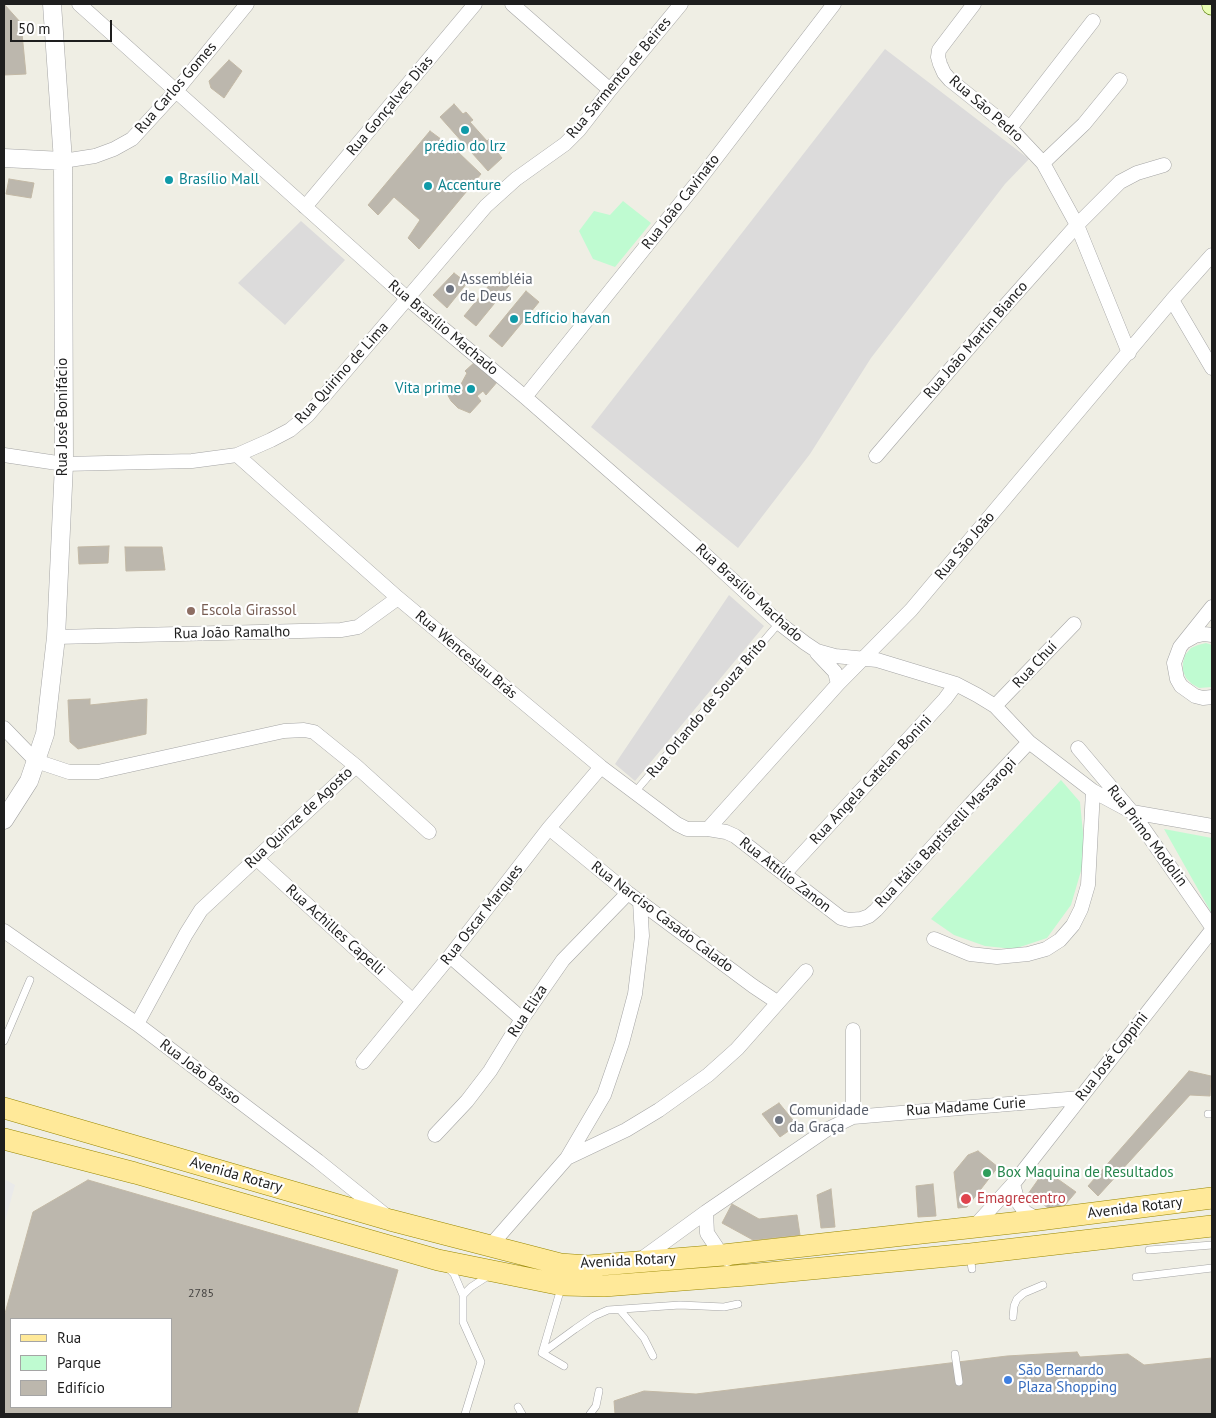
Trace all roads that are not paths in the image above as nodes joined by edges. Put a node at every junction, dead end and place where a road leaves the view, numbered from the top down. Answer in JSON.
{"nodes":[{"id":1,"x":52,"y":4,"type":"edge"},
{"id":2,"x":79,"y":4,"type":"edge"},
{"id":3,"x":247,"y":4,"type":"edge"},
{"id":4,"x":475,"y":4,"type":"edge"},
{"id":5,"x":512,"y":4,"type":"edge"},
{"id":6,"x":681,"y":4,"type":"edge"},
{"id":7,"x":834,"y":4,"type":"edge"},
{"id":8,"x":974,"y":4,"type":"edge"},
{"id":9,"x":1093,"y":20,"type":"dead end"},
{"id":10,"x":1120,"y":80,"type":"dead end"},
{"id":11,"x":610,"y":90,"type":"junction"},
{"id":12,"x":176,"y":91,"type":"junction"},
{"id":13,"x":1010,"y":128,"type":"junction"},
{"id":14,"x":4,"y":158,"type":"edge"},
{"id":15,"x":63,"y":161,"type":"junction"},
{"id":16,"x":1043,"y":163,"type":"junction"},
{"id":17,"x":1164,"y":165,"type":"dead end"},
{"id":18,"x":305,"y":207,"type":"junction"},
{"id":19,"x":1077,"y":225,"type":"junction"},
{"id":20,"x":1212,"y":255,"type":"edge"},
{"id":21,"x":408,"y":299,"type":"junction"},
{"id":22,"x":1172,"y":300,"type":"junction"},
{"id":23,"x":1128,"y":352,"type":"junction"},
{"id":24,"x":1212,"y":368,"type":"edge"},
{"id":25,"x":525,"y":397,"type":"junction"},
{"id":26,"x":4,"y":455,"type":"edge"},
{"id":27,"x":237,"y":455,"type":"junction"},
{"id":28,"x":876,"y":456,"type":"dead end"},
{"id":29,"x":64,"y":464,"type":"junction"},
{"id":30,"x":398,"y":598,"type":"junction"},
{"id":31,"x":1212,"y":607,"type":"edge"},
{"id":32,"x":779,"y":623,"type":"junction"},
{"id":33,"x":1074,"y":624,"type":"dead end"},
{"id":34,"x":1212,"y":635,"type":"edge"},
{"id":35,"x":56,"y":637,"type":"junction"},
{"id":36,"x":1186,"y":641,"type":"junction"},
{"id":37,"x":812,"y":647,"type":"junction"},
{"id":38,"x":863,"y":659,"type":"junction"},
{"id":39,"x":838,"y":684,"type":"junction"},
{"id":40,"x":956,"y":684,"type":"junction"},
{"id":41,"x":1212,"y":697,"type":"edge"},
{"id":42,"x":995,"y":706,"type":"junction"},
{"id":43,"x":4,"y":728,"type":"edge"},
{"id":44,"x":1029,"y":742,"type":"junction"},
{"id":45,"x":1078,"y":748,"type":"dead end"},
{"id":46,"x":36,"y":761,"type":"junction"},
{"id":47,"x":356,"y":766,"type":"junction"},
{"id":48,"x":601,"y":767,"type":"junction"},
{"id":49,"x":1093,"y":791,"type":"junction"},
{"id":50,"x":635,"y":792,"type":"junction"},
{"id":51,"x":1132,"y":812,"type":"junction"},
{"id":52,"x":4,"y":820,"type":"edge"},
{"id":53,"x":1212,"y":826,"type":"edge"},
{"id":54,"x":549,"y":828,"type":"junction"},
{"id":55,"x":708,"y":829,"type":"junction"},
{"id":56,"x":429,"y":832,"type":"dead end"},
{"id":57,"x":257,"y":859,"type":"junction"},
{"id":58,"x":784,"y":874,"type":"junction"},
{"id":59,"x":628,"y":893,"type":"junction"},
{"id":60,"x":640,"y":901,"type":"junction"},
{"id":61,"x":861,"y":919,"type":"joint"},
{"id":62,"x":1212,"y":929,"type":"edge"},
{"id":63,"x":4,"y":931,"type":"edge"},
{"id":64,"x":934,"y":939,"type":"dead end"},
{"id":65,"x":450,"y":956,"type":"junction"},
{"id":66,"x":806,"y":971,"type":"dead end"},
{"id":67,"x":30,"y":980,"type":"dead end"},
{"id":68,"x":413,"y":1001,"type":"junction"},
{"id":69,"x":777,"y":1002,"type":"junction"},
{"id":70,"x":522,"y":1019,"type":"junction"},
{"id":71,"x":137,"y":1024,"type":"junction"},
{"id":72,"x":853,"y":1030,"type":"dead end"},
{"id":73,"x":4,"y":1041,"type":"edge"},
{"id":74,"x":363,"y":1062,"type":"dead end"},
{"id":75,"x":1080,"y":1098,"type":"junction"},
{"id":76,"x":4,"y":1108,"type":"edge"},
{"id":77,"x":853,"y":1117,"type":"junction"},
{"id":78,"x":435,"y":1135,"type":"dead end"},
{"id":79,"x":4,"y":1139,"type":"edge"},
{"id":80,"x":568,"y":1158,"type":"junction"},
{"id":81,"x":1013,"y":1184,"type":"junction"},
{"id":82,"x":1212,"y":1198,"type":"edge"},
{"id":83,"x":706,"y":1212,"type":"junction"},
{"id":84,"x":390,"y":1220,"type":"junction"},
{"id":85,"x":1039,"y":1220,"type":"junction"},
{"id":86,"x":1212,"y":1226,"type":"edge"},
{"id":87,"x":974,"y":1227,"type":"junction"},
{"id":88,"x":491,"y":1245,"type":"junction"},
{"id":89,"x":1212,"y":1245,"type":"edge"},
{"id":90,"x":1149,"y":1250,"type":"dead end"},
{"id":91,"x":723,"y":1255,"type":"junction"},
{"id":92,"x":438,"y":1260,"type":"junction"},
{"id":93,"x":637,"y":1262,"type":"junction"},
{"id":94,"x":1212,"y":1268,"type":"edge"},
{"id":95,"x":497,"y":1273,"type":"junction"},
{"id":96,"x":746,"y":1275,"type":"junction"},
{"id":97,"x":1136,"y":1277,"type":"dead end"},
{"id":98,"x":562,"y":1285,"type":"junction"},
{"id":99,"x":1043,"y":1285,"type":"dead end"},
{"id":100,"x":463,"y":1295,"type":"junction"},
{"id":101,"x":738,"y":1304,"type":"dead end"},
{"id":102,"x":620,"y":1310,"type":"junction"},
{"id":103,"x":1013,"y":1317,"type":"dead end"},
{"id":104,"x":542,"y":1353,"type":"junction"},
{"id":105,"x":955,"y":1354,"type":"dead end"},
{"id":106,"x":653,"y":1356,"type":"dead end"},
{"id":107,"x":564,"y":1366,"type":"dead end"},
{"id":108,"x":959,"y":1382,"type":"dead end"},
{"id":109,"x":599,"y":1391,"type":"dead end"},
{"id":110,"x":465,"y":1414,"type":"edge"},
{"id":111,"x":590,"y":1414,"type":"edge"}],
"edges":[{"from":1,"to":15,"type":"street","name":"Rua José Bonifácio"},
{"from":2,"to":12,"type":"street","name":"Rua Brasílio Machado"},
{"from":3,"to":12,"type":"street","name":"Rua Carlos Gomes"},
{"from":4,"to":18,"type":"street","name":"Rua Gonçalves Dias"},
{"from":5,"to":11,"type":"street"},
{"from":6,"to":11,"type":"street","name":"Rua Sarmento de Beires"},
{"from":7,"to":25,"type":"street","name":"Rua João Cavinato"},
{"from":8,"to":13,"type":"street","name":"Rua São Pedro"},
{"from":9,"to":13,"type":"street"},
{"from":10,"to":16,"type":"street"},
{"from":11,"to":21,"type":"street","name":"Rua Sarmento de Beires"},
{"from":12,"to":15,"type":"street","name":"Rua Carlos Gomes"},
{"from":12,"to":18,"type":"street","name":"Rua Brasílio Machado"},
{"from":13,"to":16,"type":"street","name":"Rua São Pedro"},
{"from":14,"to":15,"type":"street"},
{"from":15,"to":29,"type":"street","name":"Rua José Bonifácio"},
{"from":16,"to":19,"type":"street","name":"Rua São Pedro"},
{"from":17,"to":19,"type":"street"},
{"from":18,"to":21,"type":"street","name":"Rua Brasílio Machado"},
{"from":19,"to":23,"type":"street","name":"Rua São Pedro"},
{"from":19,"to":28,"type":"street","name":"Rua João Martin Bianco"},
{"from":20,"to":22,"type":"street","name":"Rua São João"},
{"from":21,"to":25,"type":"street","name":"Rua Brasílio Machado"},
{"from":21,"to":27,"type":"street","name":"Rua Quirino de Lima"},
{"from":22,"to":23,"type":"street","name":"Rua São João"},
{"from":22,"to":24,"type":"street"},
{"from":23,"to":38,"type":"street","name":"Rua São João"},
{"from":25,"to":32,"type":"street","name":"Rua Brasílio Machado"},
{"from":26,"to":29,"type":"street","name":"Rua Quirino de Lima"},
{"from":27,"to":29,"type":"street","name":"Rua Quirino de Lima"},
{"from":27,"to":30,"type":"street","name":"Rua Wenceslau Brás"},
{"from":29,"to":35,"type":"street","name":"Rua José Bonifácio"},
{"from":30,"to":35,"type":"street","name":"Rua João Ramalho"},
{"from":30,"to":48,"type":"street","name":"Rua Wenceslau Brás"},
{"from":31,"to":36,"type":"street"},
{"from":32,"to":37,"type":"street","name":"Rua Brasílio Machado"},
{"from":32,"to":50,"type":"lane","name":"Rua Orlando de Souza Brito"},
{"from":33,"to":42,"type":"street","name":"Rua Chuí"},
{"from":34,"to":36,"type":"street"},
{"from":35,"to":46,"type":"street","name":"Rua José Bonifácio"},
{"from":36,"to":41,"type":"street"},
{"from":37,"to":38,"type":"street","name":"Rua Brasílio Machado"},
{"from":37,"to":39,"type":"street","name":"Rua Brasílio Machado"},
{"from":38,"to":39,"type":"street","name":"Rua São João"},
{"from":38,"to":40,"type":"street","name":"Rua Brasílio Machado"},
{"from":39,"to":55,"type":"street","name":"Rua São João"},
{"from":40,"to":42,"type":"street","name":"Rua Brasílio Machado"},
{"from":40,"to":58,"type":"street","name":"Rua Angela Catelan Bonini"},
{"from":42,"to":44,"type":"street","name":"Rua Brasílio Machado"},
{"from":43,"to":46,"type":"street"},
{"from":44,"to":49,"type":"street","name":"Rua Brasílio Machado"},
{"from":44,"to":61,"type":"street","name":"Rua Itália Baptistelli Massaropi"},
{"from":45,"to":51,"type":"street","name":"Rua Primo Modolin"},
{"from":46,"to":47,"type":"street","name":"Rua Quinze de Agosto"},
{"from":46,"to":52,"type":"street","name":"Rua José Bonifácio"},
{"from":47,"to":56,"type":"street"},
{"from":47,"to":57,"type":"street","name":"Rua Quinze de Agosto"},
{"from":48,"to":50,"type":"street","name":"Rua Wenceslau Brás"},
{"from":48,"to":54,"type":"street","name":"Rua Oscar Marques"},
{"from":49,"to":51,"type":"street","name":"Rua Brasílio Machado"},
{"from":49,"to":64,"type":"street"},
{"from":50,"to":55,"type":"street","name":"Rua Wenceslau Brás"},
{"from":51,"to":53,"type":"street"},
{"from":51,"to":62,"type":"street","name":"Rua Primo Modolin"},
{"from":54,"to":59,"type":"street","name":"Rua Narciso Casado Calado"},
{"from":54,"to":65,"type":"street","name":"Rua Oscar Marques"},
{"from":55,"to":58,"type":"street","name":"Rua Attílio Zanon"},
{"from":57,"to":68,"type":"street","name":"Rua Achilles Capelli"},
{"from":57,"to":71,"type":"street","name":"Rua Quinze de Agosto"},
{"from":58,"to":61,"type":"street","name":"Rua Attílio Zanon"},
{"from":59,"to":60,"type":"street","name":"Rua Narciso Casado Calado"},
{"from":59,"to":70,"type":"street","name":"Rua Eliza"},
{"from":60,"to":69,"type":"street","name":"Rua Narciso Casado Calado"},
{"from":60,"to":80,"type":"street"},
{"from":62,"to":75,"type":"street","name":"Rua José Coppini"},
{"from":63,"to":71,"type":"street","name":"Rua João Basso"},
{"from":65,"to":68,"type":"street","name":"Rua Oscar Marques"},
{"from":65,"to":70,"type":"street"},
{"from":66,"to":69,"type":"street"},
{"from":67,"to":73,"type":"lane"},
{"from":68,"to":74,"type":"street","name":"Rua Oscar Marques"},
{"from":69,"to":80,"type":"street"},
{"from":70,"to":78,"type":"street","name":"Rua Eliza"},
{"from":71,"to":84,"type":"street","name":"Rua João Basso"},
{"from":72,"to":77,"type":"street"},
{"from":75,"to":77,"type":"street","name":"Rua Madame Curie"},
{"from":75,"to":81,"type":"street","name":"Rua José Coppini"},
{"from":76,"to":84,"type":"main road","name":"Avenida Rotary"},
{"from":77,"to":83,"type":"street","name":"Rua Madame Curie"},
{"from":79,"to":92,"type":"main road","name":"Avenida Rotary"},
{"from":80,"to":88,"type":"street"},
{"from":81,"to":85,"type":"street"},
{"from":81,"to":87,"type":"street","name":"Rua José Coppini"},
{"from":82,"to":85,"type":"main road","name":"Avenida Rotary"},
{"from":83,"to":91,"type":"street"},
{"from":83,"to":93,"type":"street","name":"Rua Madame Curie"},
{"from":84,"to":88,"type":"main road","name":"Avenida Rotary"},
{"from":85,"to":87,"type":"main road","name":"Avenida Rotary"},
{"from":86,"to":96,"type":"main road","name":"Avenida Rotary"},
{"from":87,"to":91,"type":"main road","name":"Avenida Rotary"},
{"from":88,"to":93,"type":"main road","name":"Avenida Rotary"},
{"from":89,"to":90,"type":"lane"},
{"from":91,"to":93,"type":"main road","name":"Avenida Rotary"},
{"from":91,"to":96,"type":"street"},
{"from":92,"to":95,"type":"main road","name":"Avenida Rotary"},
{"from":92,"to":100,"type":"lane"},
{"from":94,"to":97,"type":"lane"},
{"from":95,"to":98,"type":"main road","name":"Avenida Rotary"},
{"from":95,"to":100,"type":"lane"},
{"from":96,"to":98,"type":"main road","name":"Avenida Rotary"},
{"from":98,"to":104,"type":"lane"},
{"from":99,"to":103,"type":"lane"},
{"from":100,"to":110,"type":"lane"},
{"from":101,"to":102,"type":"lane"},
{"from":102,"to":104,"type":"lane"},
{"from":102,"to":106,"type":"lane"},
{"from":104,"to":107,"type":"lane"},
{"from":105,"to":108,"type":"lane"},
{"from":109,"to":111,"type":"lane"}]}
